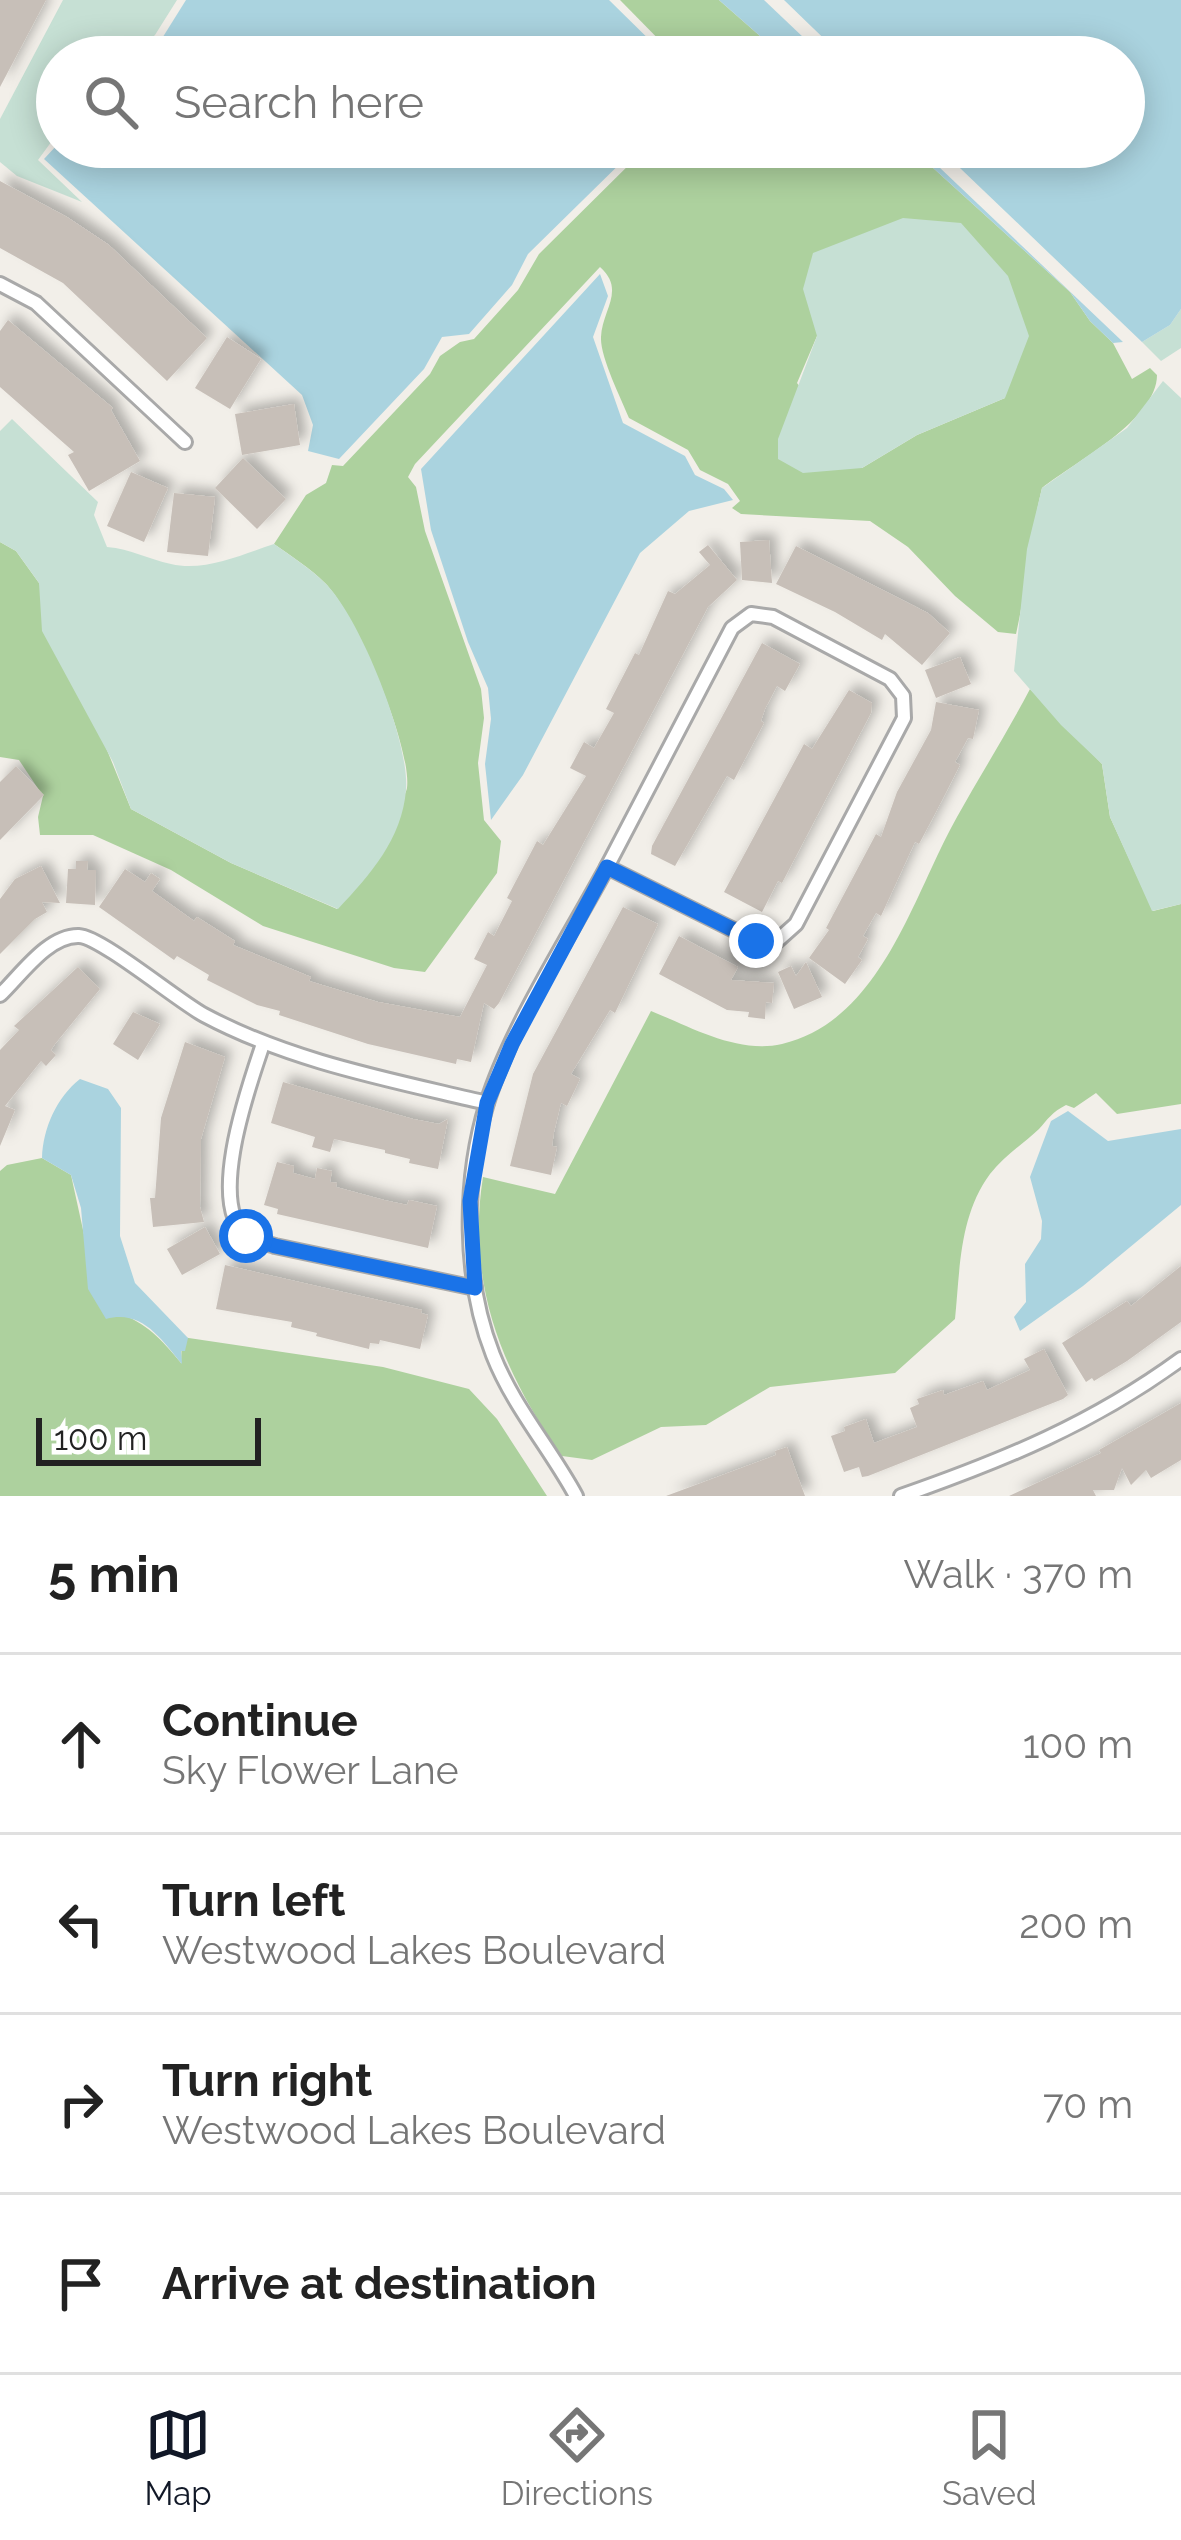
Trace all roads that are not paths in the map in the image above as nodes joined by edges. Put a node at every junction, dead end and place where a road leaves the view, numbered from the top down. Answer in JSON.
{"nodes":[{"id":1,"x":0,"y":284,"type":"edge"},
{"id":2,"x":184,"y":442,"type":"dead end"},
{"id":3,"x":607,"y":867,"type":"junction"},
{"id":4,"x":0,"y":995,"type":"edge"},
{"id":5,"x":263,"y":1044,"type":"junction"},
{"id":6,"x":487,"y":1103,"type":"junction"},
{"id":7,"x":475,"y":1288,"type":"junction"},
{"id":8,"x":1181,"y":1359,"type":"edge"},
{"id":9,"x":576,"y":1496,"type":"edge"},
{"id":10,"x":901,"y":1496,"type":"edge"}],
"edges":[{"from":1,"to":2,"type":"street"},
{"from":3,"to":3,"type":"street"},
{"from":3,"to":6,"type":"street"},
{"from":4,"to":5,"type":"street"},
{"from":5,"to":6,"type":"street"},
{"from":5,"to":7,"type":"street"},
{"from":6,"to":7,"type":"street"},
{"from":7,"to":9,"type":"street"},
{"from":8,"to":10,"type":"street"}]}
